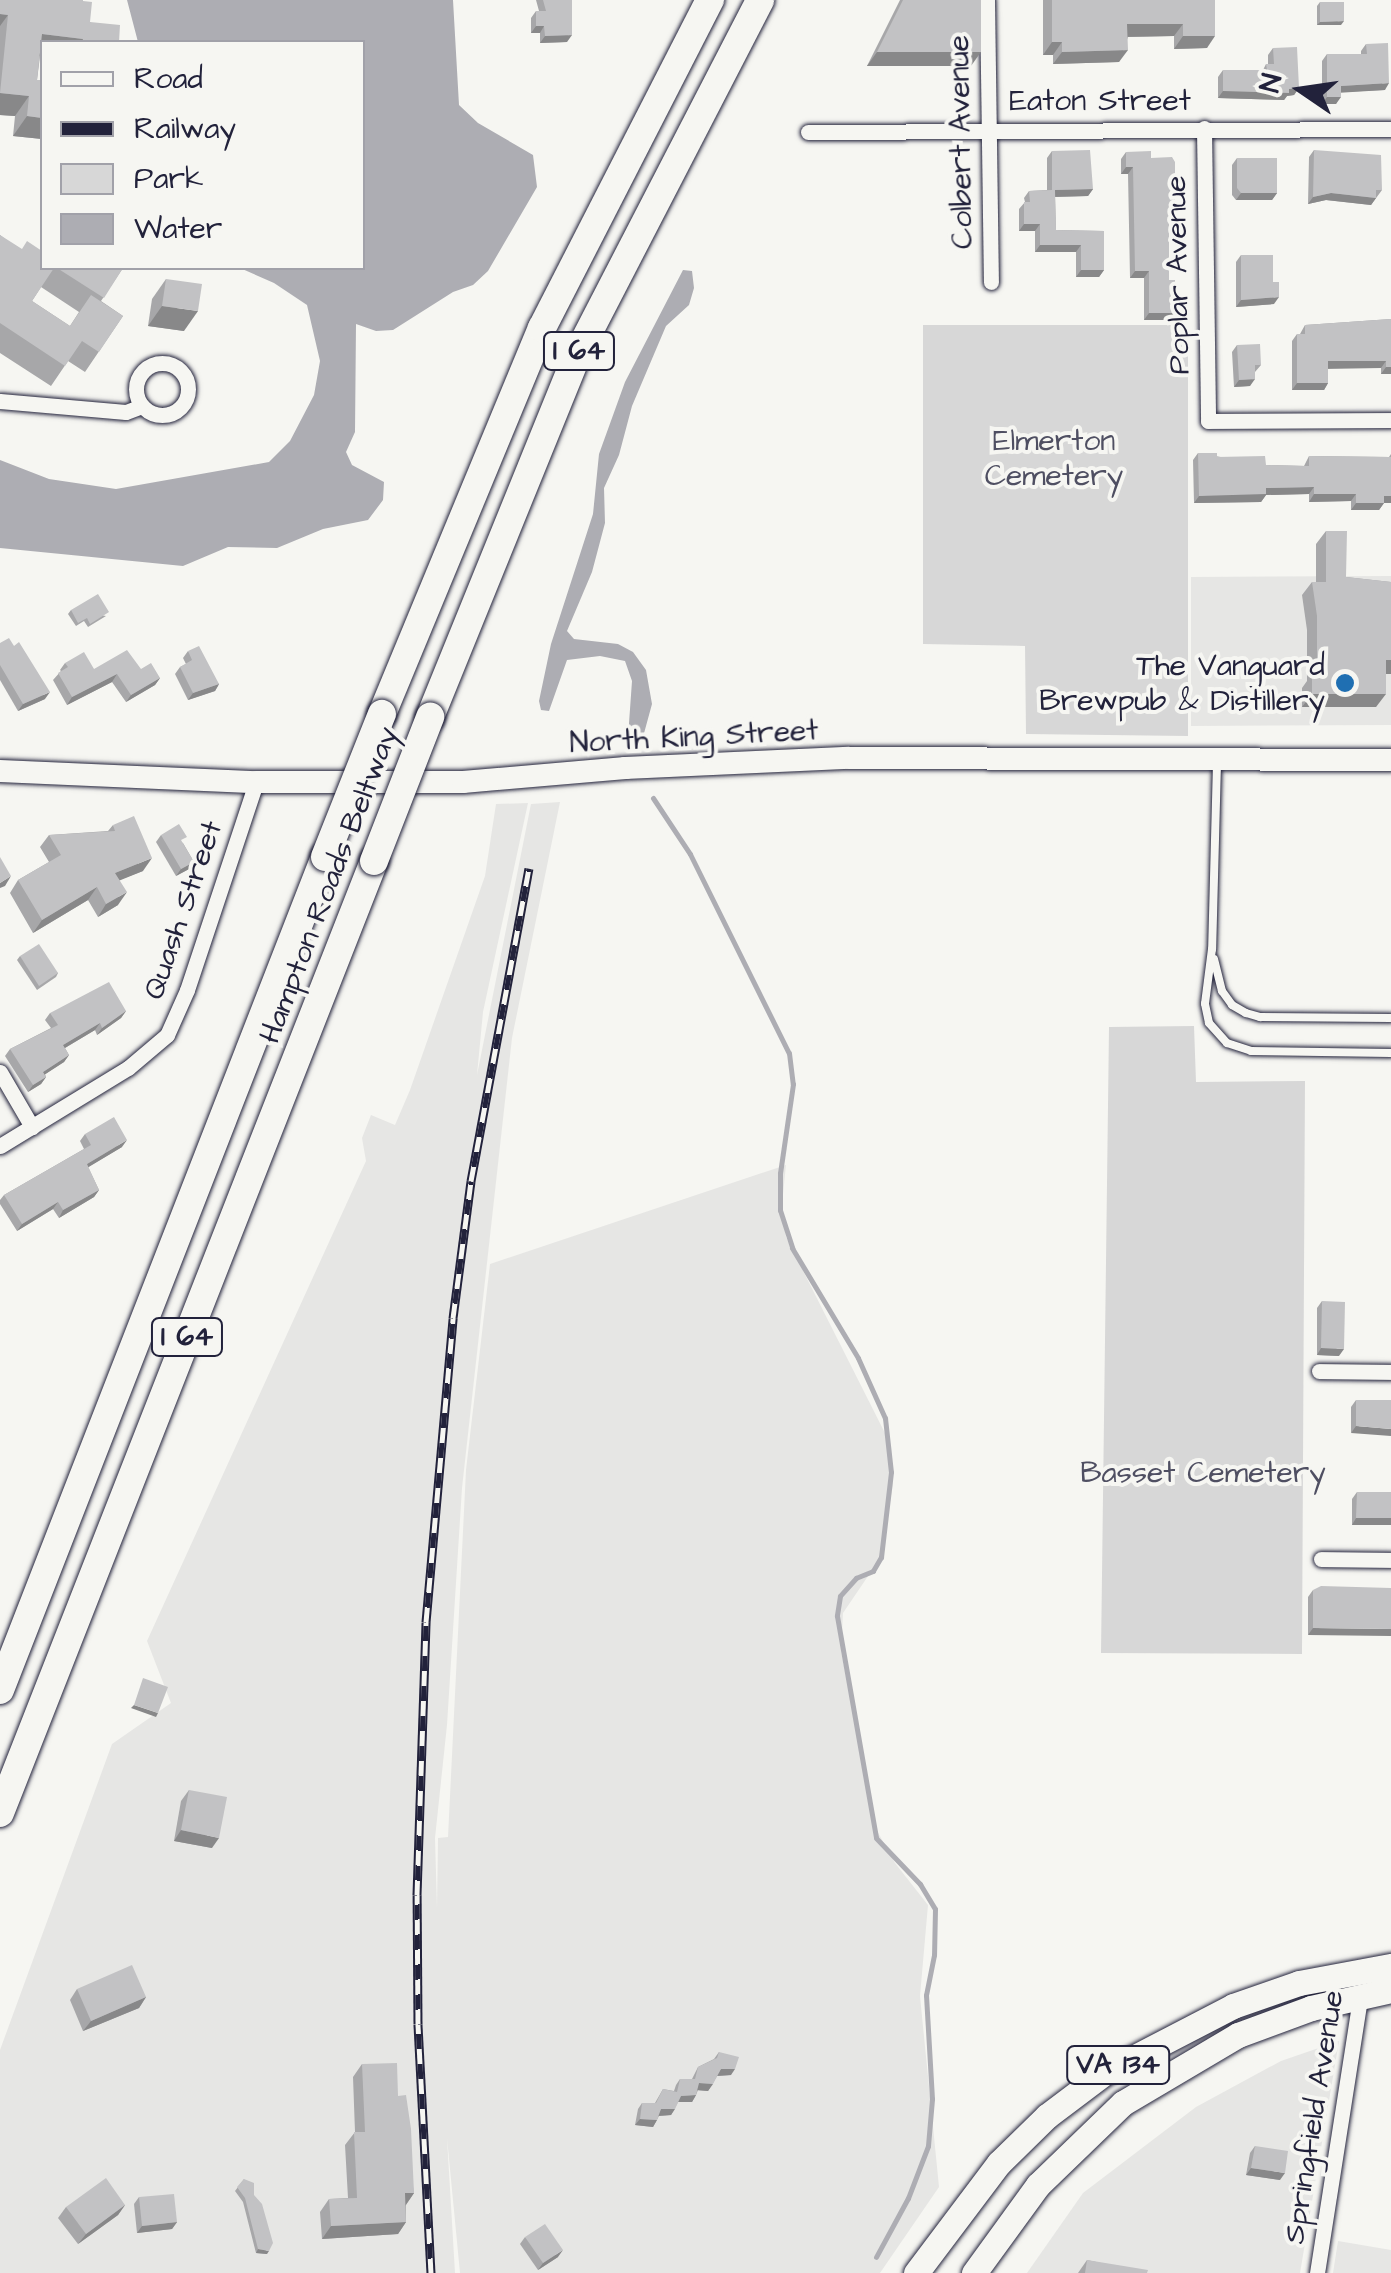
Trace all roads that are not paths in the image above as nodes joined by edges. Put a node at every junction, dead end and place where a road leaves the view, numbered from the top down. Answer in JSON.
{"nodes":[{"id":1,"x":710,"y":0,"type":"edge"},
{"id":2,"x":760,"y":0,"type":"edge"},
{"id":3,"x":986,"y":0,"type":"edge"},
{"id":4,"x":989,"y":128,"type":"junction"},
{"id":5,"x":1204,"y":128,"type":"junction"},
{"id":6,"x":1391,"y":129,"type":"edge"},
{"id":7,"x":808,"y":132,"type":"dead end"},
{"id":8,"x":991,"y":282,"type":"dead end"},
{"id":9,"x":0,"y":401,"type":"edge"},
{"id":10,"x":142,"y":406,"type":"dead end"},
{"id":11,"x":1391,"y":420,"type":"edge"},
{"id":12,"x":1218,"y":759,"type":"junction"},
{"id":13,"x":1391,"y":760,"type":"edge"},
{"id":14,"x":0,"y":771,"type":"edge"},
{"id":15,"x":256,"y":782,"type":"junction"},
{"id":16,"x":1212,"y":950,"type":"junction"},
{"id":17,"x":1391,"y":1018,"type":"edge"},
{"id":18,"x":1391,"y":1053,"type":"edge"},
{"id":19,"x":0,"y":1072,"type":"edge"},
{"id":20,"x":32,"y":1127,"type":"junction"},
{"id":21,"x":0,"y":1146,"type":"edge"},
{"id":22,"x":1319,"y":1371,"type":"dead end"},
{"id":23,"x":1391,"y":1372,"type":"edge"},
{"id":24,"x":1321,"y":1560,"type":"dead end"},
{"id":25,"x":1391,"y":1560,"type":"edge"},
{"id":26,"x":0,"y":1690,"type":"edge"},
{"id":27,"x":0,"y":1813,"type":"edge"},
{"id":28,"x":1391,"y":1966,"type":"edge"},
{"id":29,"x":1363,"y":1982,"type":"junction"},
{"id":30,"x":1391,"y":1990,"type":"edge"},
{"id":31,"x":916,"y":2273,"type":"edge"},
{"id":32,"x":974,"y":2273,"type":"edge"},
{"id":33,"x":1317,"y":2273,"type":"edge"}],
"edges":[{"from":1,"to":26,"type":"highway","name":"Hampton Roads Beltway","number":"I 64","bridge":true},
{"from":2,"to":27,"type":"highway","name":"Hampton Roads Beltway","number":"I 64","bridge":true},
{"from":3,"to":4,"type":"street","name":"Colbert Avenue"},
{"from":4,"to":5,"type":"street","name":"Eaton Street"},
{"from":4,"to":7,"type":"street","name":"Eaton Street"},
{"from":4,"to":8,"type":"street","name":"Colbert Avenue"},
{"from":5,"to":6,"type":"street","name":"Eaton Street"},
{"from":5,"to":11,"type":"street","name":"Poplar Avenue"},
{"from":9,"to":10,"type":"street"},
{"from":12,"to":13,"type":"main road","name":"North King Street"},
{"from":12,"to":15,"type":"main road","name":"North King Street"},
{"from":12,"to":16,"type":"lane"},
{"from":14,"to":15,"type":"main road","name":"North King Street"},
{"from":15,"to":20,"type":"street","name":"Quash Street"},
{"from":16,"to":17,"type":"lane"},
{"from":16,"to":18,"type":"lane"},
{"from":19,"to":20,"type":"street"},
{"from":20,"to":21,"type":"street","name":"Quash Street"},
{"from":22,"to":23,"type":"street"},
{"from":24,"to":25,"type":"street"},
{"from":28,"to":29,"type":"main road","number":"VA 134"},
{"from":29,"to":30,"type":"main road","number":"VA 134"},
{"from":29,"to":31,"type":"main road","number":"VA 134"},
{"from":29,"to":32,"type":"main road","number":"VA 134"},
{"from":29,"to":33,"type":"street","name":"Springfield Avenue"}]}
